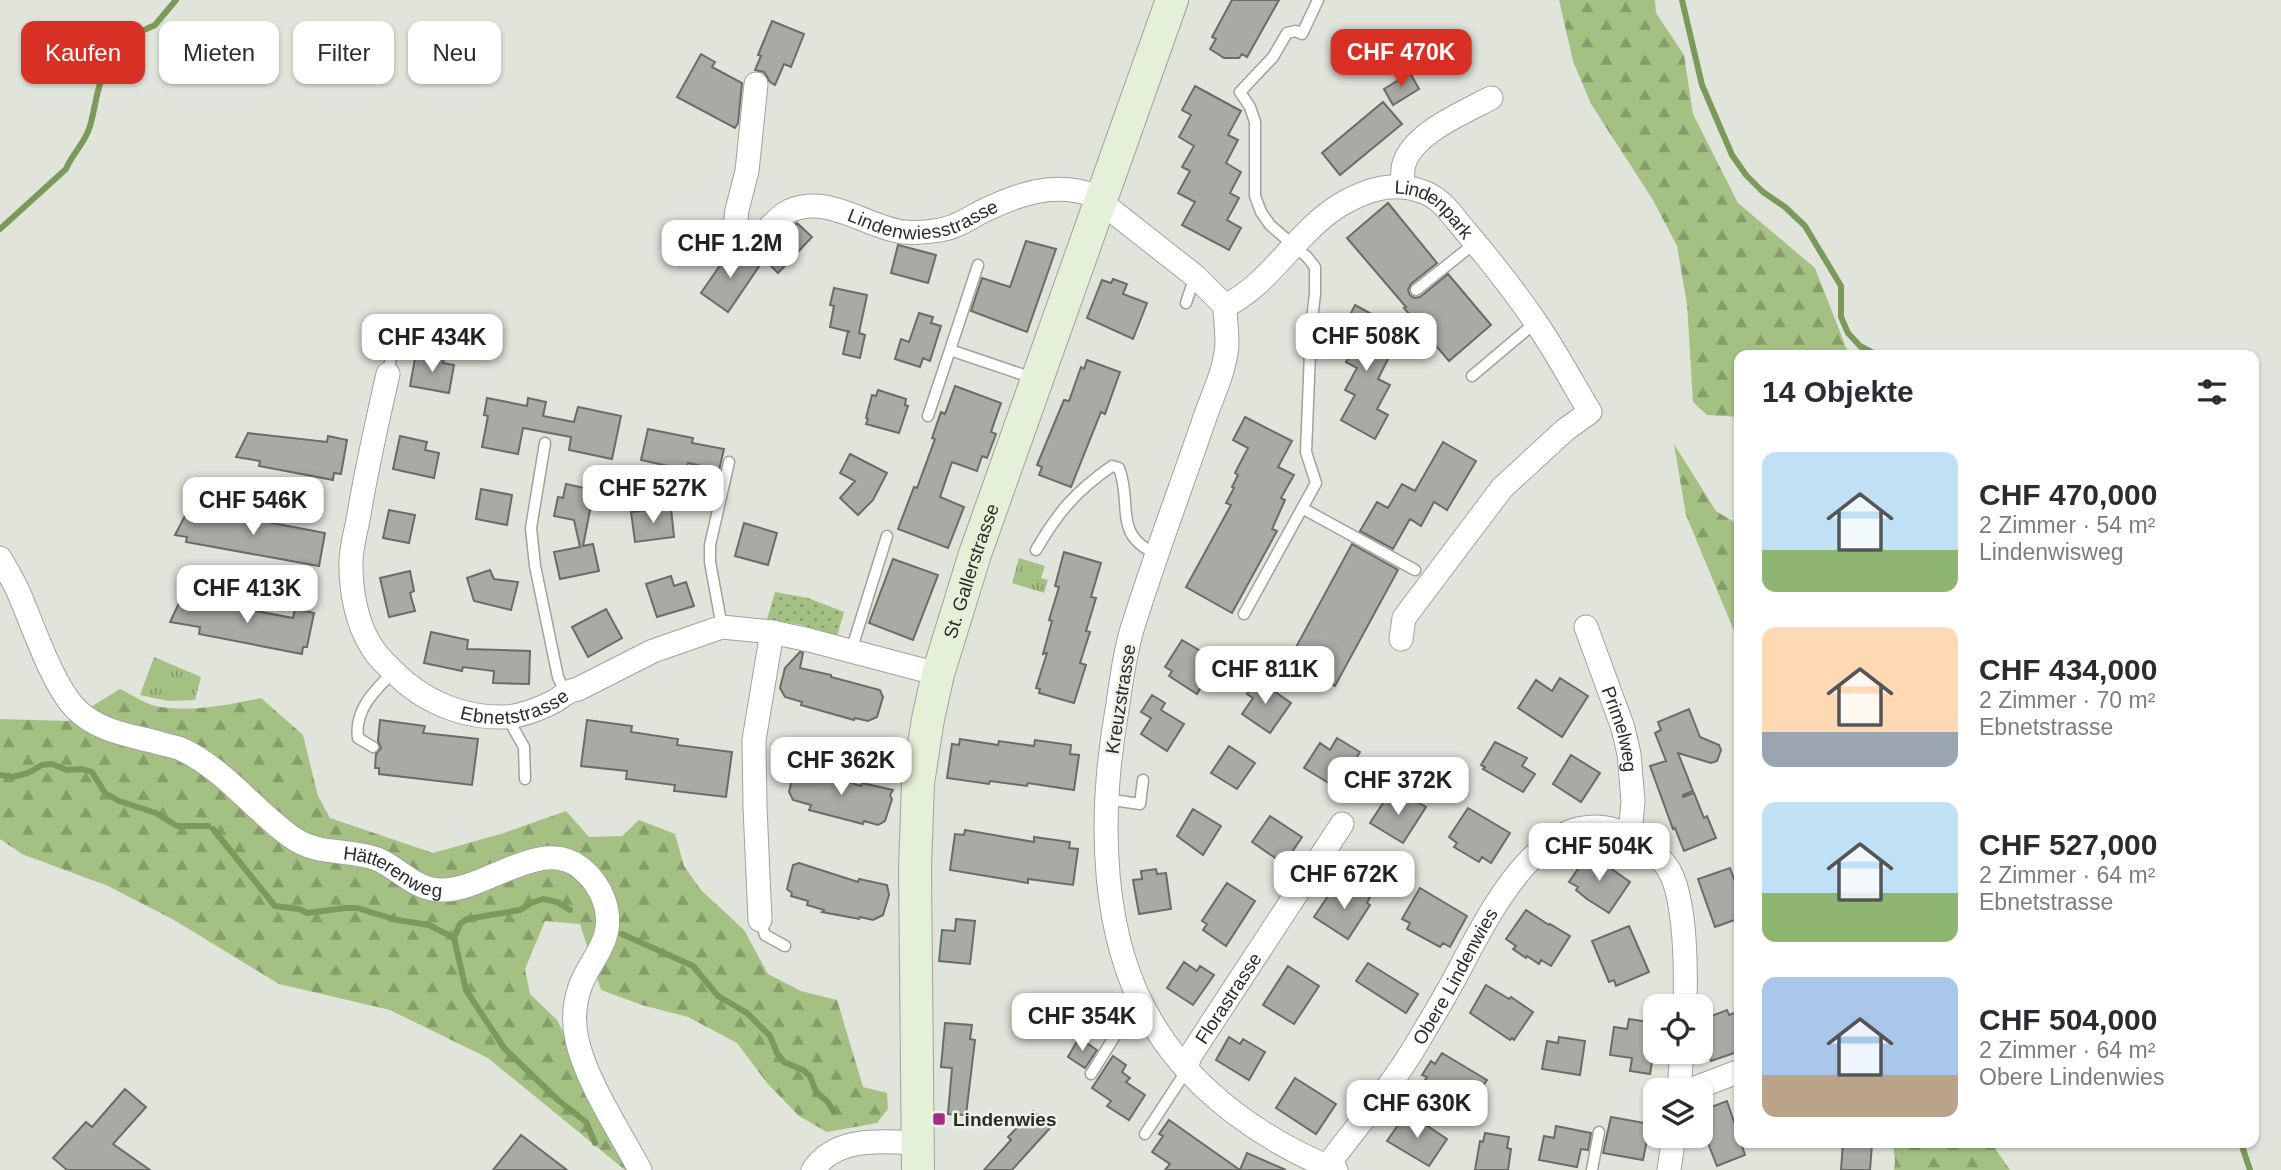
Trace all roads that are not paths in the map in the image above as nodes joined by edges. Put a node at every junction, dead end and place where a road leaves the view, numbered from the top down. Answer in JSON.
{"nodes":[{"id":1,"x":1172,"y":0,"type":"edge"},
{"id":2,"x":1318,"y":0,"type":"edge"},
{"id":3,"x":756,"y":84,"type":"dead end"},
{"id":4,"x":1492,"y":98,"type":"dead end"},
{"id":5,"x":1402,"y":186,"type":"junction"},
{"id":6,"x":1101,"y":202,"type":"junction"},
{"id":7,"x":1475,"y":243,"type":"junction"},
{"id":8,"x":1293,"y":245,"type":"junction"},
{"id":9,"x":978,"y":265,"type":"dead end"},
{"id":10,"x":1195,"y":276,"type":"junction"},
{"id":11,"x":1416,"y":290,"type":"dead end"},
{"id":12,"x":1186,"y":303,"type":"dead end"},
{"id":13,"x":1225,"y":306,"type":"junction"},
{"id":14,"x":1536,"y":322,"type":"junction"},
{"id":15,"x":396,"y":332,"type":"dead end"},
{"id":16,"x":950,"y":350,"type":"junction"},
{"id":17,"x":388,"y":374,"type":"joint"},
{"id":18,"x":1472,"y":376,"type":"dead end"},
{"id":19,"x":1036,"y":379,"type":"junction"},
{"id":20,"x":928,"y":416,"type":"dead end"},
{"id":21,"x":545,"y":443,"type":"dead end"},
{"id":22,"x":729,"y":462,"type":"dead end"},
{"id":23,"x":1302,"y":508,"type":"junction"},
{"id":24,"x":887,"y":536,"type":"dead end"},
{"id":25,"x":1036,"y":550,"type":"dead end"},
{"id":26,"x":1157,"y":554,"type":"junction"},
{"id":27,"x":0,"y":558,"type":"edge"},
{"id":28,"x":1415,"y":570,"type":"dead end"},
{"id":29,"x":1244,"y":614,"type":"dead end"},
{"id":30,"x":722,"y":627,"type":"junction"},
{"id":31,"x":1586,"y":627,"type":"dead end"},
{"id":32,"x":772,"y":632,"type":"junction"},
{"id":33,"x":1401,"y":639,"type":"dead end"},
{"id":34,"x":851,"y":651,"type":"junction"},
{"id":35,"x":393,"y":672,"type":"junction"},
{"id":36,"x":938,"y":674,"type":"junction"},
{"id":37,"x":565,"y":692,"type":"junction"},
{"id":38,"x":507,"y":717,"type":"junction"},
{"id":39,"x":373,"y":747,"type":"dead end"},
{"id":40,"x":525,"y":779,"type":"dead end"},
{"id":41,"x":1143,"y":780,"type":"dead end"},
{"id":42,"x":1106,"y":799,"type":"junction"},
{"id":43,"x":1342,"y":824,"type":"dead end"},
{"id":44,"x":1627,"y":834,"type":"junction"},
{"id":45,"x":760,"y":920,"type":"joint"},
{"id":46,"x":785,"y":946,"type":"dead end"},
{"id":47,"x":1685,"y":994,"type":"edge"},
{"id":48,"x":1142,"y":1003,"type":"junction"},
{"id":49,"x":1185,"y":1068,"type":"junction"},
{"id":50,"x":1734,"y":1073,"type":"edge"},
{"id":51,"x":1091,"y":1074,"type":"dead end"},
{"id":52,"x":1713,"y":1081,"type":"edge"},
{"id":53,"x":1599,"y":1132,"type":"dead end"},
{"id":54,"x":1145,"y":1134,"type":"dead end"},
{"id":55,"x":1672,"y":1148,"type":"edge"},
{"id":56,"x":918,"y":1156,"type":"edge"},
{"id":57,"x":1322,"y":1167,"type":"edge"},
{"id":58,"x":640,"y":1170,"type":"edge"},
{"id":59,"x":813,"y":1170,"type":"edge"},
{"id":60,"x":1592,"y":1170,"type":"edge"},
{"id":61,"x":1669,"y":1170,"type":"edge"}],
"edges":[{"from":1,"to":6,"type":"street","name":"St. Gallerstrasse"},
{"from":2,"to":8,"type":"lane"},
{"from":3,"to":6,"type":"street","name":"Lindenwiesstrasse"},
{"from":4,"to":5,"type":"street"},
{"from":5,"to":7,"type":"street","name":"Lindenpark"},
{"from":5,"to":8,"type":"street","name":"Lindenpark"},
{"from":6,"to":10,"type":"street"},
{"from":6,"to":19,"type":"street","name":"St. Gallerstrasse"},
{"from":7,"to":11,"type":"lane"},
{"from":7,"to":14,"type":"street","name":"Lindenpark"},
{"from":8,"to":13,"type":"street","name":"Lindenpark"},
{"from":8,"to":23,"type":"lane"},
{"from":9,"to":16,"type":"lane"},
{"from":10,"to":12,"type":"lane"},
{"from":10,"to":13,"type":"street"},
{"from":13,"to":26,"type":"street","name":"Kreuzstrasse"},
{"from":14,"to":18,"type":"lane"},
{"from":14,"to":33,"type":"street","name":"Lindenpark"},
{"from":15,"to":17,"type":"lane"},
{"from":16,"to":19,"type":"lane"},
{"from":16,"to":20,"type":"lane"},
{"from":17,"to":35,"type":"street","name":"Ebnetstrasse"},
{"from":19,"to":36,"type":"street","name":"St. Gallerstrasse"},
{"from":21,"to":37,"type":"lane"},
{"from":22,"to":30,"type":"lane"},
{"from":23,"to":28,"type":"lane"},
{"from":23,"to":29,"type":"lane"},
{"from":24,"to":34,"type":"lane"},
{"from":25,"to":26,"type":"lane"},
{"from":26,"to":42,"type":"street","name":"Kreuzstrasse"},
{"from":27,"to":58,"type":"street","name":"Hätterenweg"},
{"from":30,"to":32,"type":"street","name":"Ebnetstrasse"},
{"from":30,"to":37,"type":"street","name":"Ebnetstrasse"},
{"from":31,"to":44,"type":"street","name":"Primelweg"},
{"from":32,"to":34,"type":"street","name":"Ebnetstrasse"},
{"from":32,"to":45,"type":"street"},
{"from":34,"to":36,"type":"street","name":"Ebnetstrasse"},
{"from":35,"to":38,"type":"street","name":"Ebnetstrasse"},
{"from":35,"to":39,"type":"lane"},
{"from":36,"to":56,"type":"street","name":"St. Gallerstrasse"},
{"from":37,"to":38,"type":"street","name":"Ebnetstrasse"},
{"from":38,"to":40,"type":"lane"},
{"from":41,"to":42,"type":"lane"},
{"from":42,"to":48,"type":"street","name":"Kreuzstrasse"},
{"from":43,"to":49,"type":"street","name":"Florastrasse"},
{"from":44,"to":47,"type":"street","name":"Obere Lindenwies"},
{"from":44,"to":57,"type":"street","name":"Obere Lindenwies"},
{"from":45,"to":46,"type":"lane"},
{"from":48,"to":49,"type":"street","name":"Kreuzstrasse"},
{"from":48,"to":51,"type":"lane"},
{"from":49,"to":54,"type":"lane"},
{"from":49,"to":57,"type":"street","name":"Kreuzstrasse"},
{"from":50,"to":52,"type":"street"},
{"from":53,"to":60,"type":"lane"},
{"from":55,"to":61,"type":"street"},
{"from":56,"to":59,"type":"street"}]}
